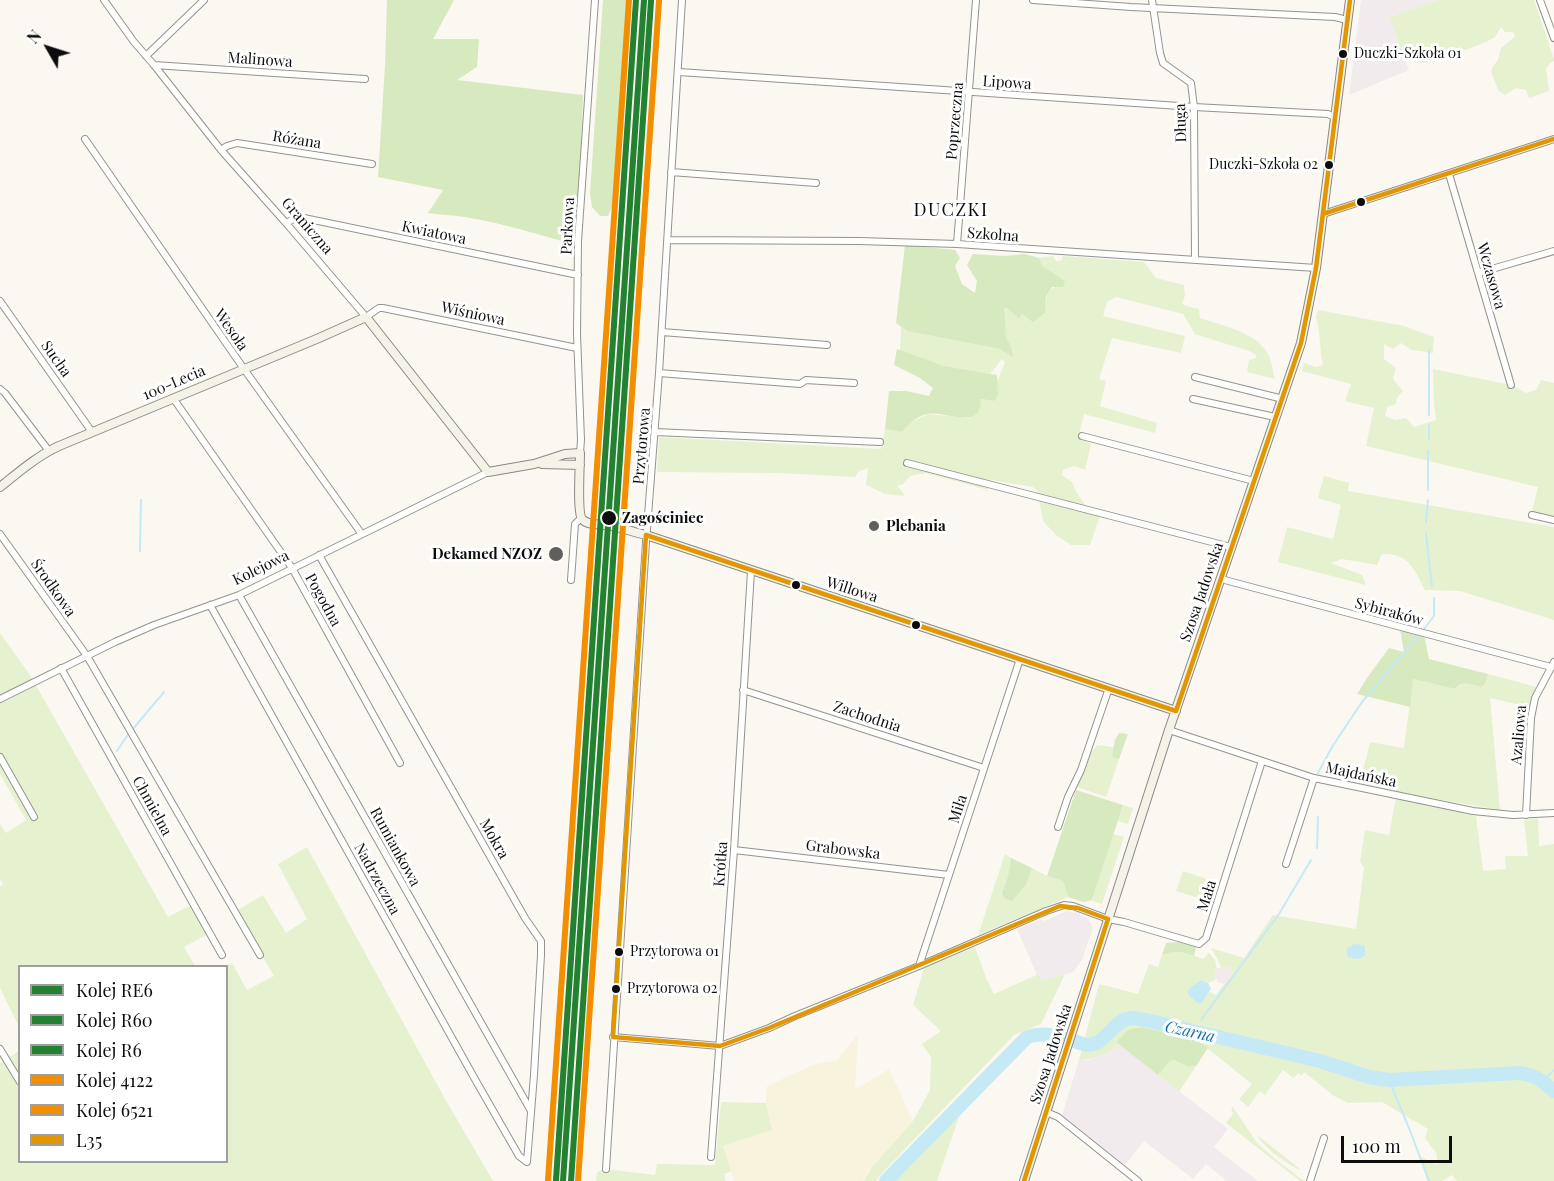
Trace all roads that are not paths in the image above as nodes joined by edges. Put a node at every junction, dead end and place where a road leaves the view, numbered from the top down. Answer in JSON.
{"nodes":[{"id":1,"x":104,"y":0,"type":"edge"},
{"id":2,"x":204,"y":0,"type":"edge"},
{"id":3,"x":595,"y":0,"type":"edge"},
{"id":4,"x":682,"y":0,"type":"edge"},
{"id":5,"x":976,"y":0,"type":"edge"},
{"id":6,"x":1033,"y":0,"type":"edge"},
{"id":7,"x":1152,"y":0,"type":"edge"},
{"id":8,"x":1350,"y":0,"type":"edge"},
{"id":9,"x":1540,"y":0,"type":"edge"},
{"id":10,"x":1153,"y":8,"type":"junction"},
{"id":11,"x":1347,"y":20,"type":"junction"},
{"id":12,"x":1554,"y":38,"type":"edge"},
{"id":13,"x":146,"y":56,"type":"junction"},
{"id":14,"x":154,"y":65,"type":"junction"},
{"id":15,"x":679,"y":72,"type":"junction"},
{"id":16,"x":365,"y":79,"type":"dead end"},
{"id":17,"x":969,"y":93,"type":"junction"},
{"id":18,"x":1194,"y":107,"type":"junction"},
{"id":19,"x":1335,"y":117,"type":"junction"},
{"id":20,"x":84,"y":139,"type":"dead end"},
{"id":21,"x":1554,"y":139,"type":"edge"},
{"id":22,"x":221,"y":150,"type":"junction"},
{"id":23,"x":372,"y":164,"type":"dead end"},
{"id":24,"x":671,"y":172,"type":"junction"},
{"id":25,"x":1449,"y":174,"type":"junction"},
{"id":26,"x":816,"y":183,"type":"dead end"},
{"id":27,"x":1323,"y":214,"type":"junction"},
{"id":28,"x":286,"y":223,"type":"junction"},
{"id":29,"x":668,"y":240,"type":"junction"},
{"id":30,"x":957,"y":244,"type":"junction"},
{"id":31,"x":1554,"y":251,"type":"edge"},
{"id":32,"x":1195,"y":260,"type":"junction"},
{"id":33,"x":1316,"y":268,"type":"junction"},
{"id":34,"x":1478,"y":273,"type":"junction"},
{"id":35,"x":578,"y":275,"type":"junction"},
{"id":36,"x":0,"y":301,"type":"edge"},
{"id":37,"x":366,"y":317,"type":"junction"},
{"id":38,"x":662,"y":332,"type":"junction"},
{"id":39,"x":827,"y":345,"type":"dead end"},
{"id":40,"x":577,"y":348,"type":"junction"},
{"id":41,"x":244,"y":369,"type":"junction"},
{"id":42,"x":659,"y":373,"type":"junction"},
{"id":43,"x":1196,"y":377,"type":"dead end"},
{"id":44,"x":854,"y":383,"type":"dead end"},
{"id":45,"x":1511,"y":385,"type":"dead end"},
{"id":46,"x":0,"y":389,"type":"edge"},
{"id":47,"x":173,"y":398,"type":"junction"},
{"id":48,"x":1193,"y":399,"type":"dead end"},
{"id":49,"x":1283,"y":399,"type":"junction"},
{"id":50,"x":1275,"y":417,"type":"junction"},
{"id":51,"x":92,"y":432,"type":"junction"},
{"id":52,"x":655,"y":432,"type":"junction"},
{"id":53,"x":1082,"y":436,"type":"dead end"},
{"id":54,"x":880,"y":442,"type":"dead end"},
{"id":55,"x":49,"y":451,"type":"junction"},
{"id":56,"x":580,"y":453,"type":"junction"},
{"id":57,"x":907,"y":463,"type":"dead end"},
{"id":58,"x":534,"y":464,"type":"junction"},
{"id":59,"x":580,"y":465,"type":"junction"},
{"id":60,"x":488,"y":472,"type":"junction"},
{"id":61,"x":1254,"y":481,"type":"junction"},
{"id":62,"x":0,"y":487,"type":"edge"},
{"id":63,"x":1532,"y":515,"type":"dead end"},
{"id":64,"x":581,"y":518,"type":"junction"},
{"id":65,"x":1554,"y":520,"type":"edge"},
{"id":66,"x":0,"y":534,"type":"edge"},
{"id":67,"x":361,"y":534,"type":"junction"},
{"id":68,"x":646,"y":535,"type":"junction"},
{"id":69,"x":1232,"y":547,"type":"junction"},
{"id":70,"x":319,"y":555,"type":"junction"},
{"id":71,"x":292,"y":568,"type":"junction"},
{"id":72,"x":752,"y":571,"type":"junction"},
{"id":73,"x":1221,"y":579,"type":"junction"},
{"id":74,"x":571,"y":580,"type":"dead end"},
{"id":75,"x":239,"y":595,"type":"junction"},
{"id":76,"x":210,"y":605,"type":"junction"},
{"id":77,"x":87,"y":656,"type":"junction"},
{"id":78,"x":1020,"y":659,"type":"junction"},
{"id":79,"x":1553,"y":664,"type":"edge"},
{"id":80,"x":61,"y":668,"type":"junction"},
{"id":81,"x":1109,"y":688,"type":"junction"},
{"id":82,"x":743,"y":690,"type":"junction"},
{"id":83,"x":0,"y":699,"type":"edge"},
{"id":84,"x":1176,"y":711,"type":"junction"},
{"id":85,"x":1169,"y":730,"type":"junction"},
{"id":86,"x":0,"y":757,"type":"edge"},
{"id":87,"x":1262,"y":761,"type":"junction"},
{"id":88,"x":400,"y":763,"type":"dead end"},
{"id":89,"x":984,"y":768,"type":"junction"},
{"id":90,"x":1314,"y":778,"type":"junction"},
{"id":91,"x":1554,"y":813,"type":"edge"},
{"id":92,"x":1526,"y":815,"type":"junction"},
{"id":93,"x":34,"y":817,"type":"dead end"},
{"id":94,"x":1059,"y":827,"type":"dead end"},
{"id":95,"x":734,"y":850,"type":"junction"},
{"id":96,"x":1286,"y":864,"type":"dead end"},
{"id":97,"x":949,"y":875,"type":"junction"},
{"id":98,"x":1108,"y":919,"type":"junction"},
{"id":99,"x":222,"y":955,"type":"dead end"},
{"id":100,"x":260,"y":955,"type":"dead end"},
{"id":101,"x":919,"y":966,"type":"junction"},
{"id":102,"x":614,"y":1037,"type":"junction"},
{"id":103,"x":720,"y":1047,"type":"junction"},
{"id":104,"x":0,"y":1049,"type":"edge"},
{"id":105,"x":18,"y":1079,"type":"edge"},
{"id":106,"x":531,"y":1111,"type":"junction"},
{"id":107,"x":1046,"y":1112,"type":"junction"},
{"id":108,"x":1324,"y":1138,"type":"dead end"},
{"id":109,"x":711,"y":1158,"type":"dead end"},
{"id":110,"x":527,"y":1162,"type":"joint"},
{"id":111,"x":606,"y":1169,"type":"dead end"},
{"id":112,"x":1024,"y":1181,"type":"edge"},
{"id":113,"x":1138,"y":1181,"type":"edge"},
{"id":114,"x":1310,"y":1181,"type":"edge"}],
"edges":[{"from":1,"to":13,"type":"street","name":"Graniczna"},
{"from":2,"to":13,"type":"street"},
{"from":3,"to":35,"type":"street","name":"Parkowa"},
{"from":4,"to":15,"type":"street","name":"Przytorowa"},
{"from":5,"to":17,"type":"street","name":"Poprzeczna"},
{"from":6,"to":10,"type":"street"},
{"from":7,"to":10,"type":"street","name":"Długa"},
{"from":8,"to":11,"type":"street","name":"Szosa Jadowska"},
{"from":9,"to":12,"type":"street"},
{"from":10,"to":11,"type":"street"},
{"from":10,"to":18,"type":"street","name":"Długa"},
{"from":11,"to":19,"type":"street","name":"Szosa Jadowska"},
{"from":13,"to":14,"type":"street","name":"Graniczna"},
{"from":14,"to":16,"type":"street","name":"Malinowa"},
{"from":14,"to":22,"type":"street","name":"Graniczna"},
{"from":15,"to":17,"type":"street","name":"Lipowa"},
{"from":15,"to":24,"type":"street","name":"Przytorowa"},
{"from":17,"to":18,"type":"street","name":"Lipowa"},
{"from":17,"to":30,"type":"street","name":"Poprzeczna"},
{"from":18,"to":19,"type":"street","name":"Lipowa"},
{"from":18,"to":32,"type":"street","name":"Długa"},
{"from":19,"to":27,"type":"street","name":"Szosa Jadowska"},
{"from":20,"to":41,"type":"street","name":"Wesoła"},
{"from":21,"to":25,"type":"street"},
{"from":22,"to":23,"type":"street","name":"Różana"},
{"from":22,"to":28,"type":"street","name":"Graniczna"},
{"from":24,"to":26,"type":"street"},
{"from":24,"to":29,"type":"street","name":"Przytorowa"},
{"from":25,"to":27,"type":"street"},
{"from":25,"to":34,"type":"street","name":"Wczasowa"},
{"from":27,"to":33,"type":"street","name":"Szosa Jadowska"},
{"from":28,"to":35,"type":"street","name":"Kwiatowa"},
{"from":28,"to":37,"type":"street","name":"Graniczna"},
{"from":29,"to":30,"type":"street","name":"Szkolna"},
{"from":29,"to":38,"type":"street","name":"Przytorowa"},
{"from":30,"to":32,"type":"street","name":"Szkolna"},
{"from":31,"to":34,"type":"street"},
{"from":32,"to":33,"type":"street","name":"Szkolna"},
{"from":33,"to":49,"type":"street","name":"Szosa Jadowska"},
{"from":34,"to":45,"type":"street","name":"Wczasowa"},
{"from":35,"to":40,"type":"street","name":"Parkowa"},
{"from":36,"to":51,"type":"street","name":"Sucha"},
{"from":37,"to":40,"type":"street","name":"Wiśniowa"},
{"from":37,"to":41,"type":"street","name":"100-Lecia"},
{"from":37,"to":60,"type":"street","name":"Graniczna"},
{"from":38,"to":39,"type":"street"},
{"from":38,"to":42,"type":"street","name":"Przytorowa"},
{"from":40,"to":56,"type":"street","name":"Parkowa"},
{"from":41,"to":47,"type":"street","name":"100-Lecia"},
{"from":41,"to":67,"type":"street","name":"Wesoła"},
{"from":42,"to":44,"type":"street"},
{"from":42,"to":52,"type":"street","name":"Przytorowa"},
{"from":43,"to":49,"type":"street"},
{"from":46,"to":55,"type":"street"},
{"from":47,"to":51,"type":"street","name":"100-Lecia"},
{"from":47,"to":71,"type":"street","name":"Pogodna"},
{"from":48,"to":50,"type":"street"},
{"from":49,"to":50,"type":"street","name":"Szosa Jadowska"},
{"from":50,"to":61,"type":"street","name":"Szosa Jadowska"},
{"from":51,"to":55,"type":"street","name":"100-Lecia"},
{"from":52,"to":54,"type":"street"},
{"from":52,"to":68,"type":"street","name":"Przytorowa"},
{"from":53,"to":61,"type":"street"},
{"from":55,"to":62,"type":"street","name":"100-Lecia"},
{"from":56,"to":58,"type":"street","name":"Kolejowa"},
{"from":56,"to":59,"type":"street"},
{"from":57,"to":69,"type":"street"},
{"from":58,"to":59,"type":"street","name":"Kolejowa"},
{"from":58,"to":60,"type":"street","name":"Kolejowa"},
{"from":59,"to":64,"type":"street"},
{"from":60,"to":67,"type":"street","name":"Kolejowa"},
{"from":61,"to":69,"type":"street","name":"Szosa Jadowska"},
{"from":63,"to":65,"type":"street"},
{"from":64,"to":68,"type":"street","name":"Willowa"},
{"from":64,"to":74,"type":"street"},
{"from":66,"to":77,"type":"street","name":"Środkowa"},
{"from":67,"to":70,"type":"street","name":"Kolejowa"},
{"from":68,"to":72,"type":"street","name":"Willowa"},
{"from":68,"to":102,"type":"street","name":"Przytorowa"},
{"from":69,"to":73,"type":"street","name":"Szosa Jadowska"},
{"from":70,"to":71,"type":"street","name":"Kolejowa"},
{"from":70,"to":106,"type":"street","name":"Mokra"},
{"from":71,"to":75,"type":"street","name":"Kolejowa"},
{"from":71,"to":88,"type":"street","name":"Pogodna"},
{"from":72,"to":78,"type":"street","name":"Willowa"},
{"from":72,"to":82,"type":"street","name":"Krótka"},
{"from":73,"to":79,"type":"street","name":"Sybiraków"},
{"from":73,"to":84,"type":"street","name":"Szosa Jadowska"},
{"from":75,"to":76,"type":"street","name":"Kolejowa"},
{"from":75,"to":106,"type":"street","name":"Rumiankowa"},
{"from":76,"to":77,"type":"street","name":"Kolejowa"},
{"from":76,"to":110,"type":"street","name":"Nadrzeczna"},
{"from":77,"to":80,"type":"street","name":"Kolejowa"},
{"from":77,"to":100,"type":"street","name":"Środkowa"},
{"from":78,"to":81,"type":"street","name":"Willowa"},
{"from":78,"to":89,"type":"street","name":"Miła"},
{"from":79,"to":92,"type":"street","name":"Azaliowa"},
{"from":80,"to":83,"type":"street","name":"Kolejowa"},
{"from":80,"to":99,"type":"street","name":"Chmielna"},
{"from":81,"to":84,"type":"street","name":"Willowa"},
{"from":81,"to":94,"type":"street"},
{"from":82,"to":89,"type":"street","name":"Zachodnia"},
{"from":82,"to":95,"type":"street","name":"Krótka"},
{"from":84,"to":85,"type":"street","name":"Szosa Jadowska"},
{"from":85,"to":87,"type":"street","name":"Majdańska"},
{"from":85,"to":98,"type":"street","name":"Szosa Jadowska"},
{"from":86,"to":93,"type":"street"},
{"from":87,"to":90,"type":"street","name":"Majdańska"},
{"from":87,"to":98,"type":"street","name":"Mała"},
{"from":89,"to":97,"type":"street","name":"Miła"},
{"from":90,"to":92,"type":"street","name":"Majdańska"},
{"from":90,"to":96,"type":"street"},
{"from":91,"to":92,"type":"street","name":"Majdańska"},
{"from":95,"to":97,"type":"street","name":"Grabowska"},
{"from":95,"to":103,"type":"street","name":"Krótka"},
{"from":97,"to":101,"type":"street","name":"Miła"},
{"from":98,"to":101,"type":"street"},
{"from":98,"to":107,"type":"street","name":"Szosa Jadowska"},
{"from":101,"to":103,"type":"street"},
{"from":102,"to":103,"type":"street"},
{"from":102,"to":111,"type":"street","name":"Przytorowa"},
{"from":103,"to":109,"type":"street","name":"Krótka"},
{"from":104,"to":105,"type":"street"},
{"from":106,"to":110,"type":"street","name":"Mokra"},
{"from":107,"to":112,"type":"street","name":"Szosa Jadowska"},
{"from":107,"to":113,"type":"street"},
{"from":108,"to":114,"type":"street"}]}
